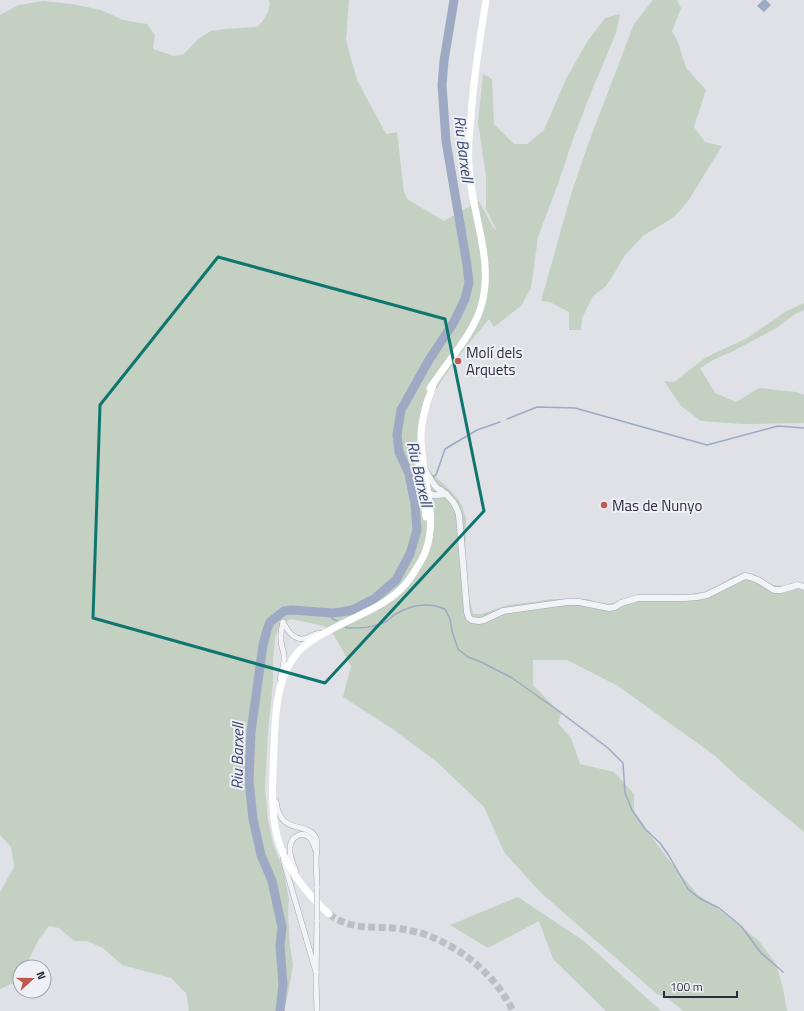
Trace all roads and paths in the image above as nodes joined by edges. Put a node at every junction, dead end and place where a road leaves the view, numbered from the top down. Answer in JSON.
{"nodes":[{"id":1,"x":486,"y":0,"type":"edge"},
{"id":2,"x":422,"y":470,"type":"junction"},
{"id":3,"x":436,"y":488,"type":"junction"},
{"id":4,"x":427,"y":491,"type":"junction"},
{"id":5,"x":446,"y":494,"type":"junction"},
{"id":6,"x":434,"y":496,"type":"junction"},
{"id":7,"x":430,"y":504,"type":"junction"},
{"id":8,"x":426,"y":513,"type":"junction"},
{"id":9,"x":423,"y":557,"type":"junction"},
{"id":10,"x":804,"y":587,"type":"edge"},
{"id":11,"x":324,"y":633,"type":"junction"},
{"id":12,"x":290,"y":634,"type":"junction"},
{"id":13,"x":280,"y":636,"type":"junction"},
{"id":14,"x":281,"y":686,"type":"junction"},
{"id":15,"x":273,"y":778,"type":"junction"},
{"id":16,"x":280,"y":844,"type":"junction"},
{"id":17,"x":316,"y":854,"type":"junction"},
{"id":18,"x":302,"y":885,"type":"junction"},
{"id":19,"x":329,"y":914,"type":"tunnel mouth"},
{"id":20,"x":316,"y":972,"type":"junction"},
{"id":21,"x":317,"y":1011,"type":"edge"}],
"edges":[{"from":1,"to":2,"type":"main road"},
{"from":2,"to":3,"type":"street"},
{"from":2,"to":4,"type":"main road"},
{"from":2,"to":8,"type":"main road"},
{"from":3,"to":4,"type":"street"},
{"from":3,"to":5,"type":"street"},
{"from":4,"to":6,"type":"street"},
{"from":4,"to":7,"type":"main road"},
{"from":4,"to":8,"type":"street"},
{"from":5,"to":6,"type":"street"},
{"from":5,"to":10,"type":"street"},
{"from":6,"to":7,"type":"street"},
{"from":7,"to":9,"type":"main road"},
{"from":8,"to":9,"type":"main road"},
{"from":9,"to":11,"type":"main road"},
{"from":11,"to":12,"type":"street"},
{"from":11,"to":14,"type":"main road"},
{"from":12,"to":13,"type":"street"},
{"from":12,"to":13,"type":"street"},
{"from":13,"to":14,"type":"street"},
{"from":14,"to":15,"type":"main road"},
{"from":15,"to":16,"type":"main road"},
{"from":15,"to":17,"type":"street"},
{"from":16,"to":18,"type":"main road"},
{"from":16,"to":20,"type":"street"},
{"from":17,"to":18,"type":"street"},
{"from":17,"to":20,"type":"street","bridge":true},
{"from":18,"to":19,"type":"main road"},
{"from":20,"to":21,"type":"street"}]}
